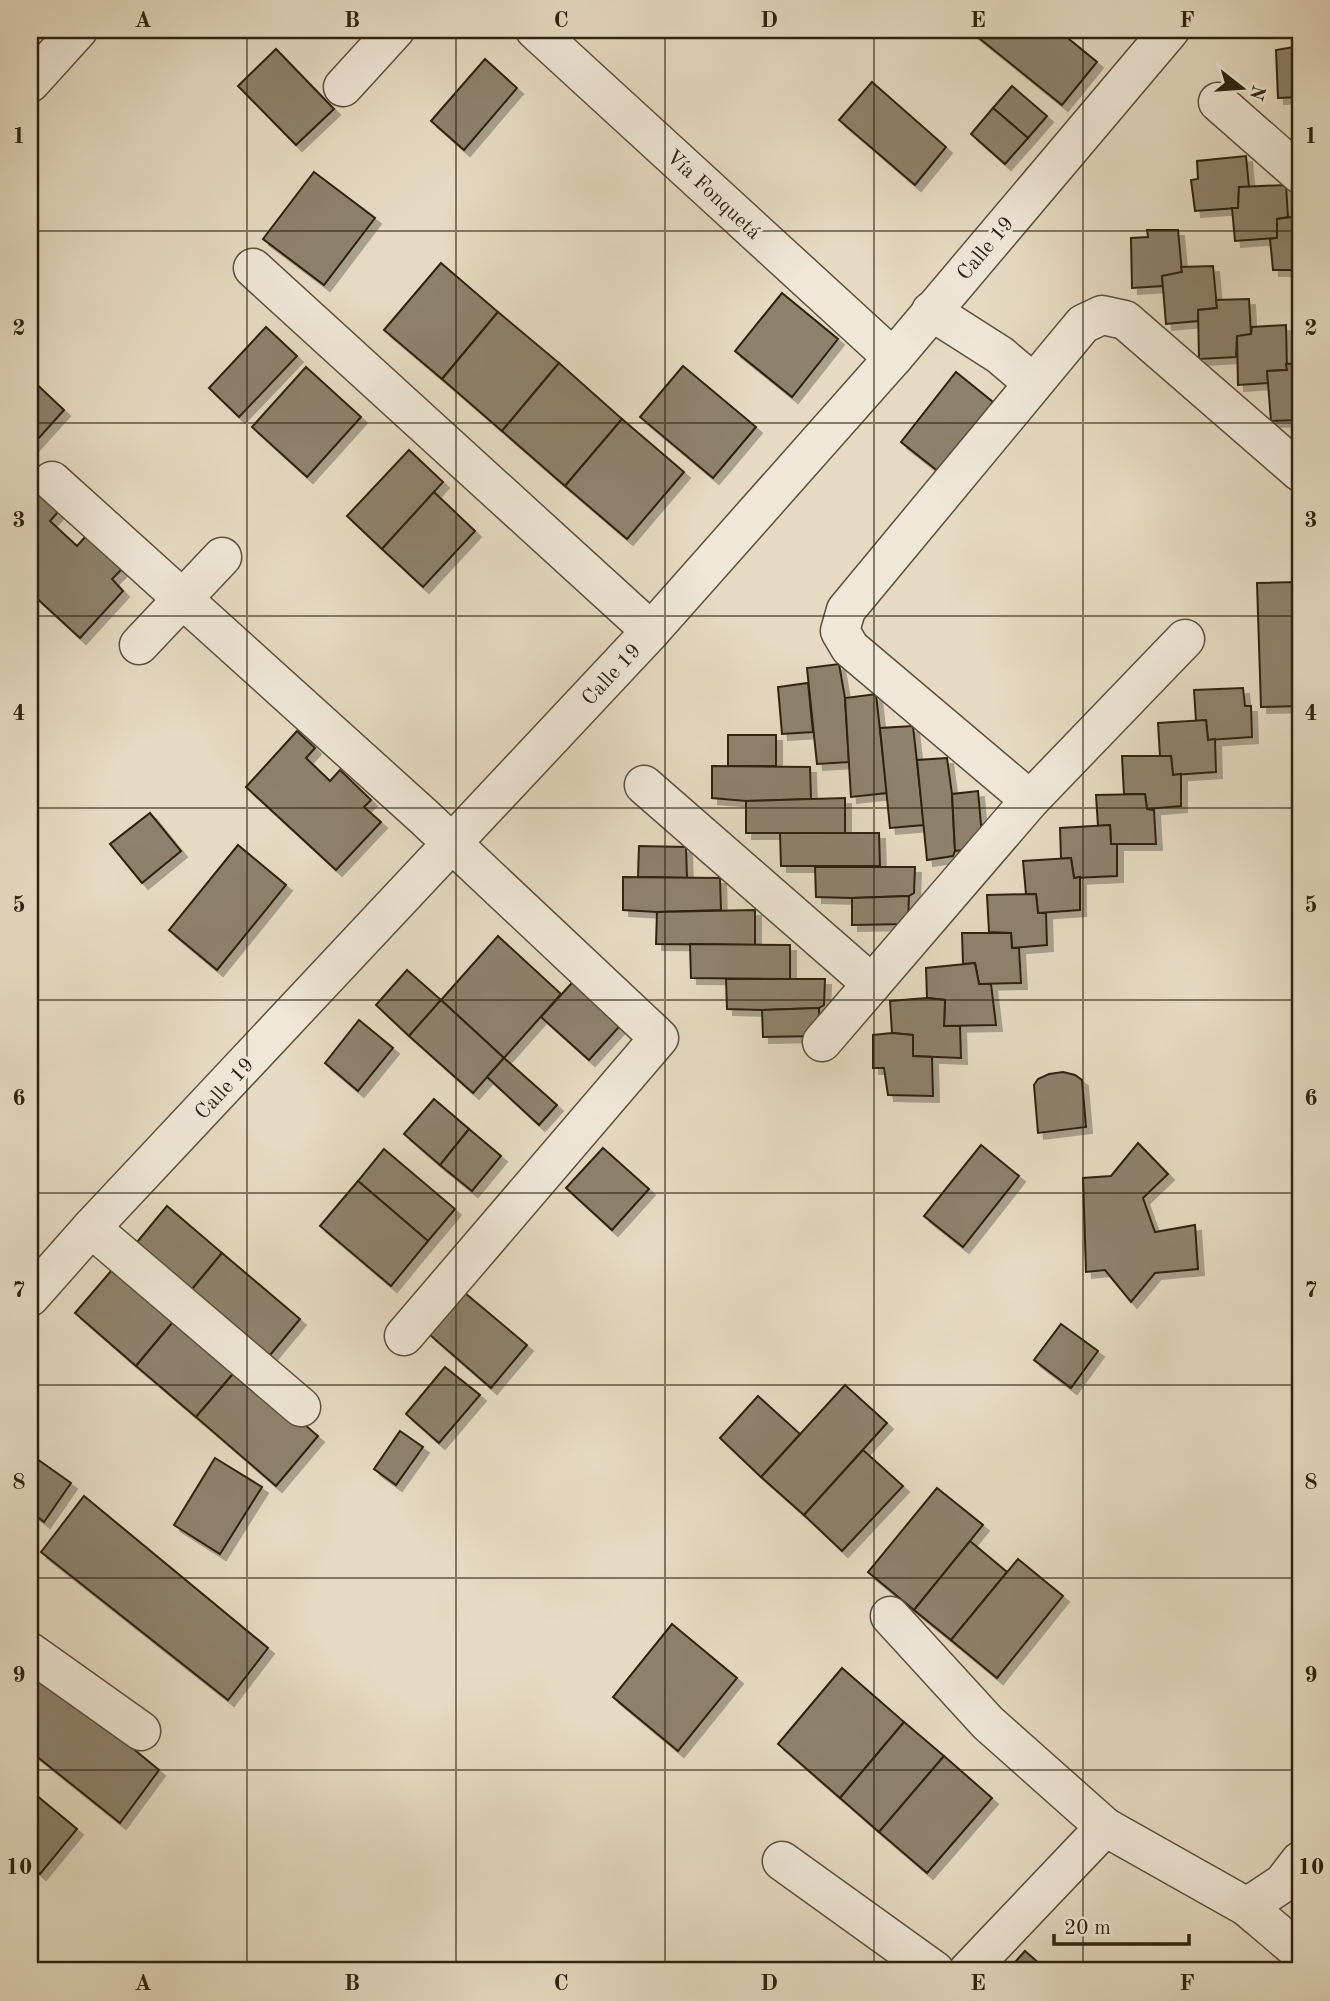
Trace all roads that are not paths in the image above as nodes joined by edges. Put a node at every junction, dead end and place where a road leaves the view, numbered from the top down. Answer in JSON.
{"nodes":[{"id":1,"x":78,"y":30,"type":"edge"},
{"id":2,"x":395,"y":30,"type":"edge"},
{"id":3,"x":535,"y":30,"type":"edge"},
{"id":4,"x":1170,"y":30,"type":"edge"},
{"id":5,"x":30,"y":83,"type":"edge"},
{"id":6,"x":342,"y":88,"type":"dead end"},
{"id":7,"x":1218,"y":102,"type":"dead end"},
{"id":8,"x":1300,"y":174,"type":"edge"},
{"id":9,"x":253,"y":268,"type":"dead end"},
{"id":10,"x":931,"y":311,"type":"junction"},
{"id":11,"x":893,"y":358,"type":"junction"},
{"id":12,"x":1033,"y":383,"type":"junction"},
{"id":13,"x":1300,"y":472,"type":"edge"},
{"id":14,"x":52,"y":481,"type":"dead end"},
{"id":15,"x":222,"y":557,"type":"dead end"},
{"id":16,"x":183,"y":600,"type":"junction"},
{"id":17,"x":651,"y":631,"type":"junction"},
{"id":18,"x":1185,"y":639,"type":"dead end"},
{"id":19,"x":139,"y":645,"type":"dead end"},
{"id":20,"x":644,"y":785,"type":"dead end"},
{"id":21,"x":1030,"y":800,"type":"junction"},
{"id":22,"x":453,"y":845,"type":"junction"},
{"id":23,"x":872,"y":984,"type":"junction"},
{"id":24,"x":822,"y":1042,"type":"dead end"},
{"id":25,"x":91,"y":1228,"type":"junction"},
{"id":26,"x":30,"y":1297,"type":"edge"},
{"id":27,"x":404,"y":1336,"type":"dead end"},
{"id":28,"x":301,"y":1407,"type":"dead end"},
{"id":29,"x":890,"y":1616,"type":"dead end"},
{"id":30,"x":30,"y":1652,"type":"edge"},
{"id":31,"x":141,"y":1731,"type":"dead end"},
{"id":32,"x":1105,"y":1827,"type":"junction"},
{"id":33,"x":782,"y":1861,"type":"dead end"},
{"id":34,"x":1300,"y":1861,"type":"edge"},
{"id":35,"x":1247,"y":1907,"type":"junction"},
{"id":36,"x":1300,"y":1952,"type":"edge"},
{"id":37,"x":935,"y":1971,"type":"edge"},
{"id":38,"x":968,"y":1971,"type":"edge"}],
"edges":[{"from":1,"to":5,"type":"street"},
{"from":2,"to":6,"type":"street"},
{"from":3,"to":11,"type":"street","name":"Vía Fonquetá"},
{"from":4,"to":10,"type":"street","name":"Calle 19"},
{"from":7,"to":8,"type":"street"},
{"from":9,"to":17,"type":"street"},
{"from":10,"to":11,"type":"street","name":"Calle 19"},
{"from":10,"to":12,"type":"street"},
{"from":11,"to":17,"type":"street","name":"Calle 19"},
{"from":12,"to":13,"type":"street"},
{"from":12,"to":21,"type":"street"},
{"from":14,"to":16,"type":"street"},
{"from":15,"to":16,"type":"street"},
{"from":16,"to":19,"type":"street"},
{"from":16,"to":22,"type":"street"},
{"from":17,"to":22,"type":"street","name":"Calle 19"},
{"from":18,"to":21,"type":"street"},
{"from":20,"to":23,"type":"street"},
{"from":21,"to":23,"type":"street"},
{"from":22,"to":25,"type":"street","name":"Calle 19"},
{"from":22,"to":27,"type":"street"},
{"from":23,"to":24,"type":"street"},
{"from":25,"to":26,"type":"street","name":"Calle 19"},
{"from":25,"to":28,"type":"street"},
{"from":29,"to":32,"type":"street"},
{"from":30,"to":31,"type":"street"},
{"from":32,"to":35,"type":"street"},
{"from":32,"to":38,"type":"street"},
{"from":33,"to":37,"type":"street"},
{"from":34,"to":35,"type":"street"},
{"from":35,"to":36,"type":"street"}]}
